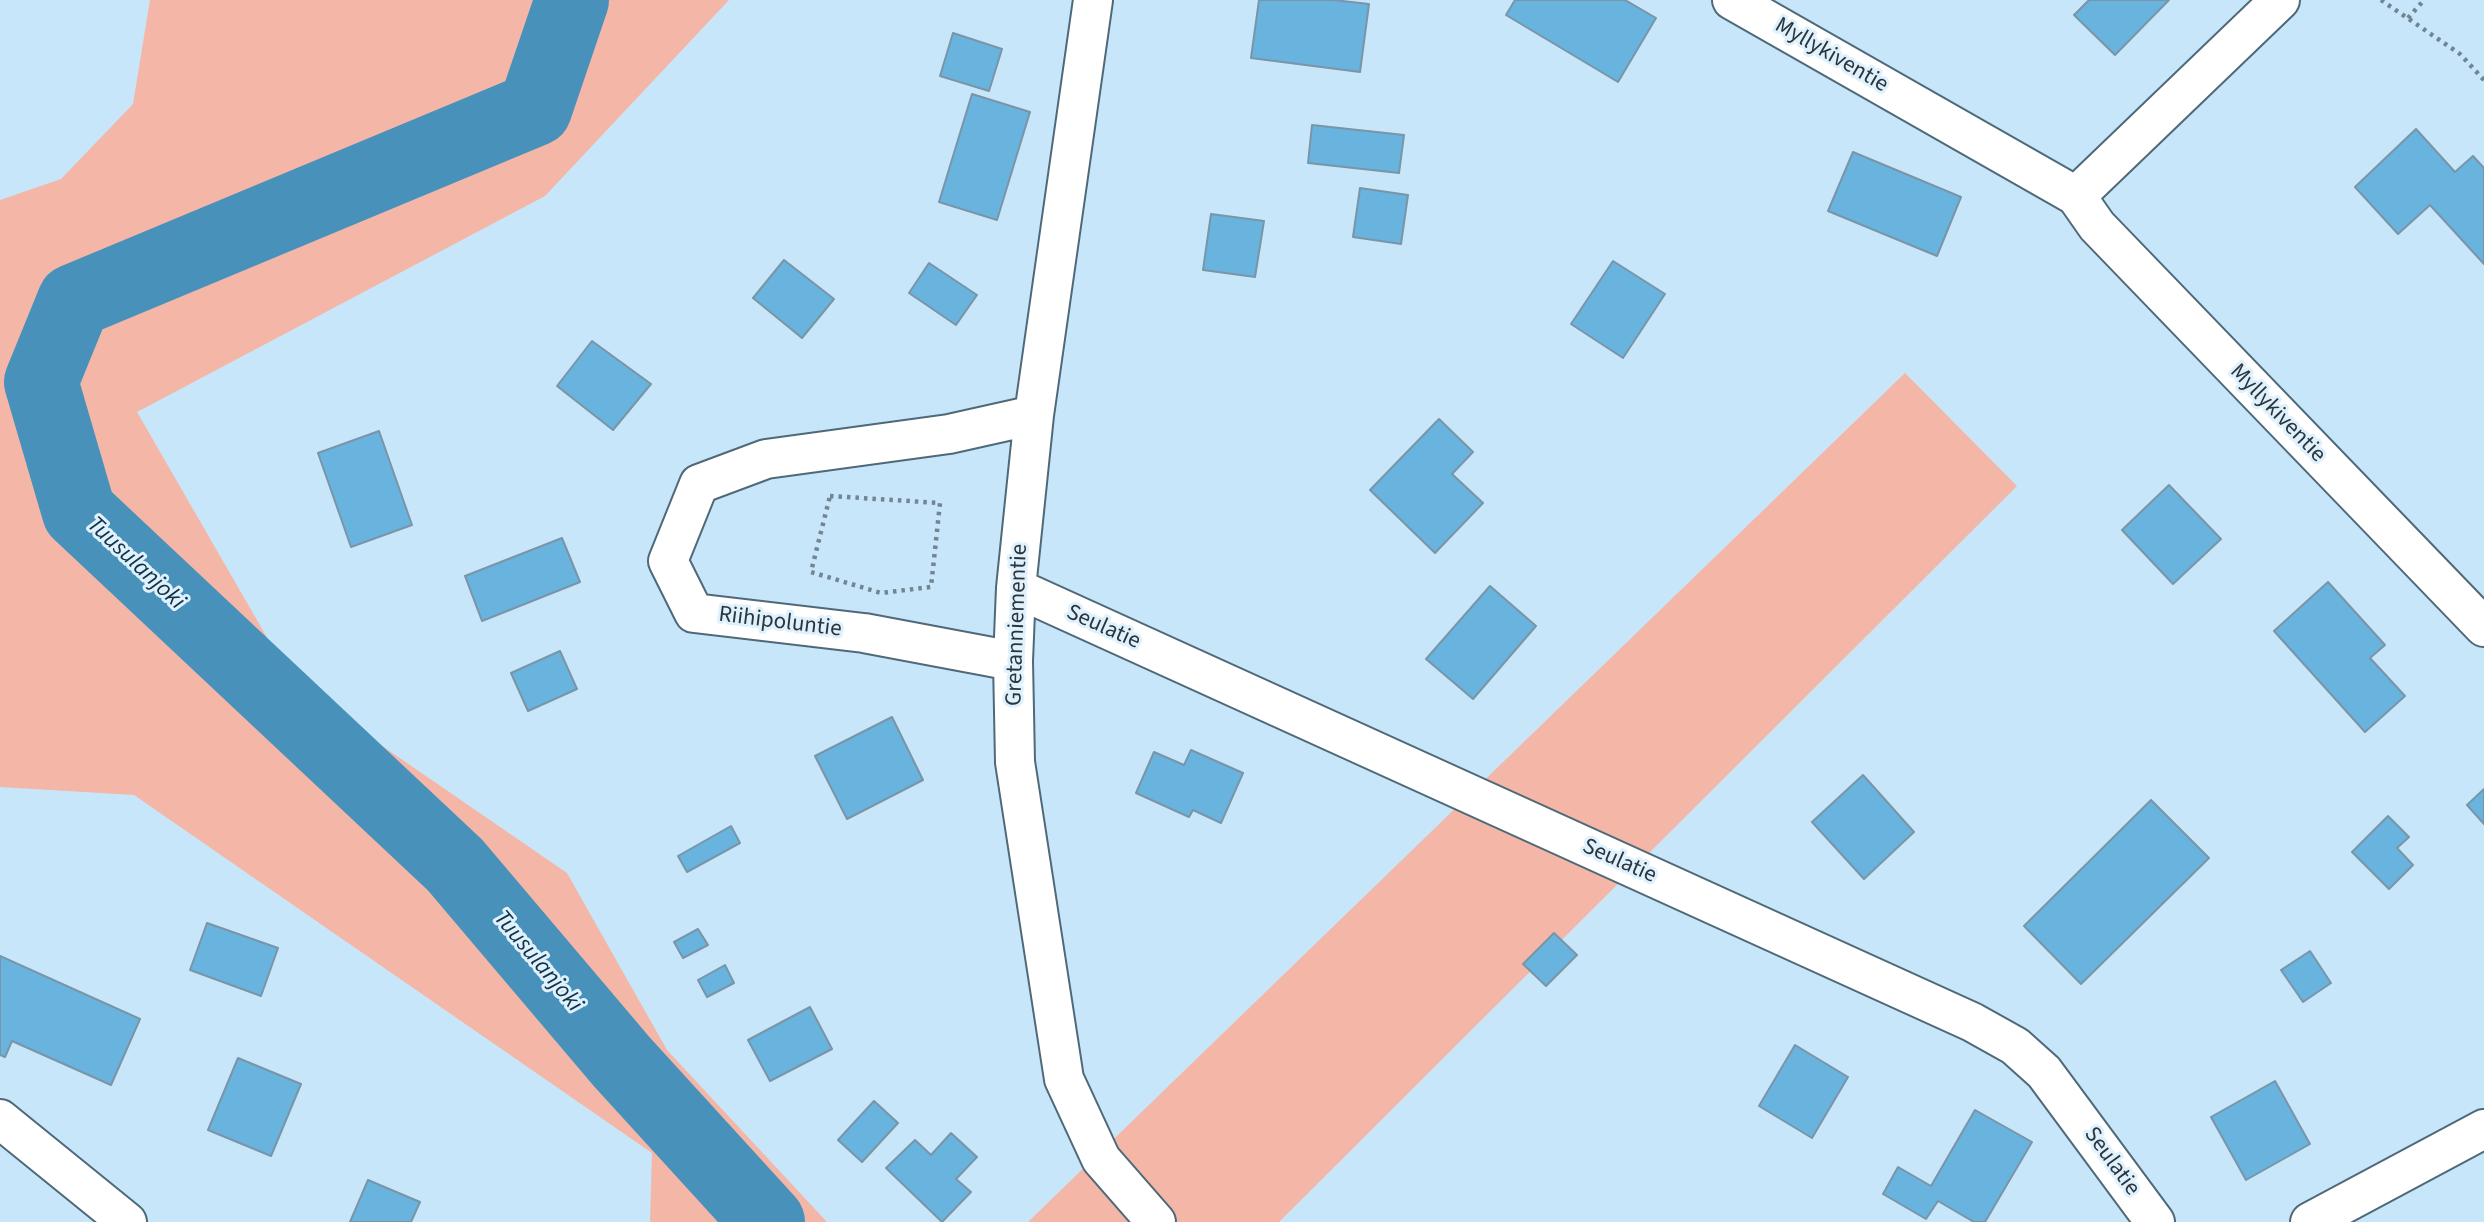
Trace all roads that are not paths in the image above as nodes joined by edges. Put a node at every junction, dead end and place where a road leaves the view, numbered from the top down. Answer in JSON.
{"nodes":[{"id":1,"x":1093,"y":0,"type":"edge"},
{"id":2,"x":1732,"y":0,"type":"edge"},
{"id":3,"x":2280,"y":0,"type":"edge"},
{"id":4,"x":2076,"y":196,"type":"junction"},
{"id":5,"x":1034,"y":415,"type":"junction"},
{"id":6,"x":1016,"y":588,"type":"junction"},
{"id":7,"x":2484,"y":628,"type":"edge"},
{"id":8,"x":1013,"y":661,"type":"junction"},
{"id":9,"x":0,"y":1119,"type":"edge"},
{"id":10,"x":2484,"y":1129,"type":"edge"},
{"id":11,"x":127,"y":1222,"type":"edge"},
{"id":12,"x":1156,"y":1222,"type":"edge"},
{"id":13,"x":2155,"y":1222,"type":"edge"},
{"id":14,"x":2310,"y":1222,"type":"edge"}],
"edges":[{"from":1,"to":5,"type":"street","name":"Gretanniementie"},
{"from":2,"to":4,"type":"street","name":"Myllykiventie"},
{"from":3,"to":4,"type":"street"},
{"from":4,"to":7,"type":"street","name":"Myllykiventie"},
{"from":5,"to":6,"type":"street","name":"Gretanniementie"},
{"from":5,"to":8,"type":"street","name":"Riihipoluntie"},
{"from":6,"to":8,"type":"street","name":"Gretanniementie"},
{"from":6,"to":13,"type":"street","name":"Seulatie"},
{"from":8,"to":12,"type":"street","name":"Gretanniementie"},
{"from":9,"to":11,"type":"street"},
{"from":10,"to":14,"type":"street"}]}
